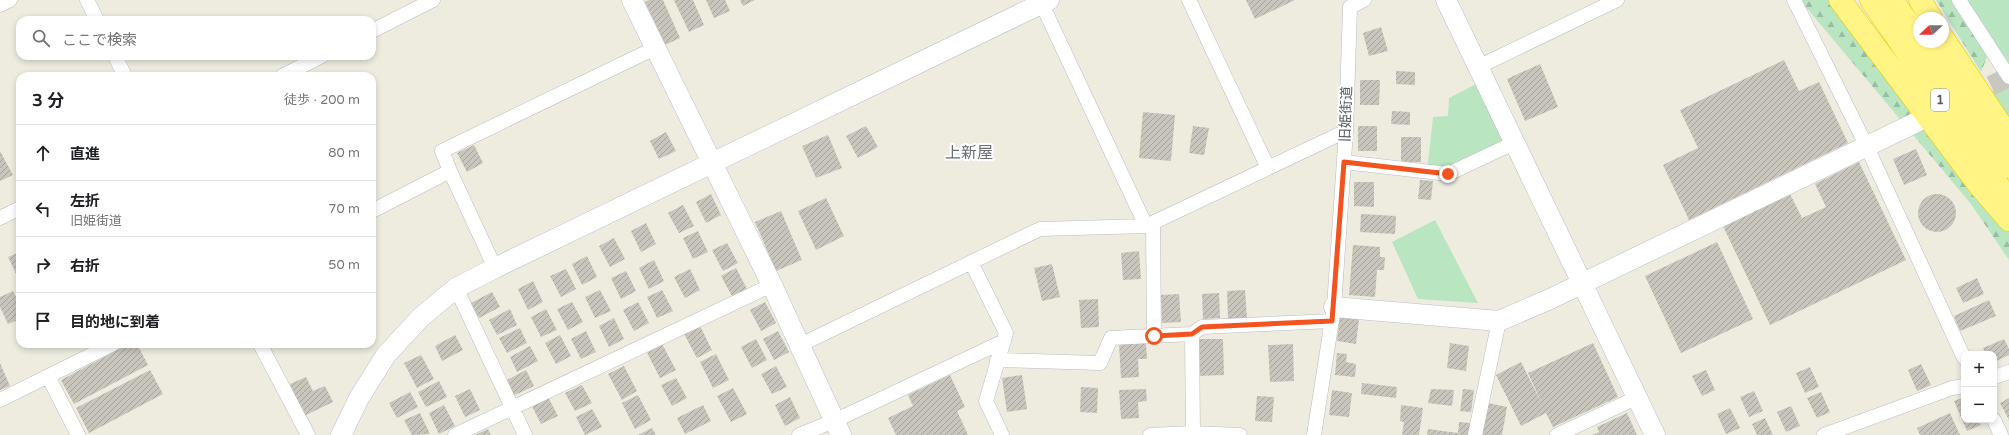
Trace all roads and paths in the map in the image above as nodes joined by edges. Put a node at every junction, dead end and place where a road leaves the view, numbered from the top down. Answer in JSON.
{"nodes":[{"id":1,"x":10,"y":0,"type":"edge"},
{"id":2,"x":87,"y":0,"type":"edge"},
{"id":3,"x":433,"y":0,"type":"edge"},
{"id":4,"x":632,"y":0,"type":"edge"},
{"id":5,"x":1189,"y":0,"type":"edge"},
{"id":6,"x":1364,"y":0,"type":"edge"},
{"id":7,"x":1446,"y":0,"type":"edge"},
{"id":8,"x":1617,"y":0,"type":"edge"},
{"id":9,"x":1794,"y":0,"type":"edge"},
{"id":10,"x":1840,"y":0,"type":"edge"},
{"id":11,"x":1871,"y":0,"type":"edge"},
{"id":12,"x":1892,"y":0,"type":"edge"},
{"id":13,"x":1920,"y":0,"type":"edge"},
{"id":14,"x":1959,"y":0,"type":"edge"},
{"id":15,"x":1044,"y":1,"type":"edge"},
{"id":16,"x":0,"y":5,"type":"edge"},
{"id":17,"x":1927,"y":12,"type":"edge"},
{"id":18,"x":95,"y":16,"type":"edge"},
{"id":19,"x":376,"y":29,"type":"edge"},
{"id":20,"x":1913,"y":30,"type":"edge"},
{"id":21,"x":1949,"y":47,"type":"edge"},
{"id":22,"x":655,"y":48,"type":"junction"},
{"id":23,"x":1926,"y":48,"type":"edge"},
{"id":24,"x":117,"y":60,"type":"edge"},
{"id":25,"x":314,"y":60,"type":"edge"},
{"id":26,"x":1478,"y":67,"type":"junction"},
{"id":27,"x":123,"y":72,"type":"edge"},
{"id":28,"x":290,"y":72,"type":"edge"},
{"id":29,"x":2009,"y":77,"type":"edge"},
{"id":30,"x":1916,"y":122,"type":"dead end"},
{"id":31,"x":1346,"y":132,"type":"junction"},
{"id":32,"x":2009,"y":137,"type":"edge"},
{"id":33,"x":1514,"y":143,"type":"junction"},
{"id":34,"x":1868,"y":147,"type":"junction"},
{"id":35,"x":1344,"y":162,"type":"junction"},
{"id":36,"x":711,"y":164,"type":"junction"},
{"id":37,"x":2009,"y":167,"type":"edge"},
{"id":38,"x":1268,"y":168,"type":"junction"},
{"id":39,"x":450,"y":171,"type":"junction"},
{"id":40,"x":2009,"y":201,"type":"edge"},
{"id":41,"x":16,"y":210,"type":"edge"},
{"id":42,"x":376,"y":210,"type":"edge"},
{"id":43,"x":0,"y":218,"type":"edge"},
{"id":44,"x":2009,"y":220,"type":"edge"},
{"id":45,"x":1149,"y":224,"type":"junction"},
{"id":46,"x":971,"y":262,"type":"junction"},
{"id":47,"x":495,"y":268,"type":"junction"},
{"id":48,"x":1582,"y":283,"type":"junction"},
{"id":49,"x":772,"y":285,"type":"junction"},
{"id":50,"x":456,"y":288,"type":"junction"},
{"id":51,"x":1333,"y":314,"type":"junction"},
{"id":52,"x":1499,"y":321,"type":"junction"},
{"id":53,"x":1192,"y":334,"type":"junction"},
{"id":54,"x":1154,"y":336,"type":"junction"},
{"id":55,"x":1004,"y":341,"type":"junction"},
{"id":56,"x":800,"y":345,"type":"junction"},
{"id":57,"x":105,"y":348,"type":"edge"},
{"id":58,"x":262,"y":348,"type":"edge"},
{"id":59,"x":1961,"y":351,"type":"edge"},
{"id":60,"x":997,"y":360,"type":"junction"},
{"id":61,"x":2009,"y":372,"type":"edge"},
{"id":62,"x":48,"y":376,"type":"junction"},
{"id":63,"x":1997,"y":376,"type":"edge"},
{"id":64,"x":1961,"y":387,"type":"edge"},
{"id":65,"x":1638,"y":397,"type":"junction"},
{"id":66,"x":0,"y":400,"type":"edge"},
{"id":67,"x":512,"y":408,"type":"junction"},
{"id":68,"x":1995,"y":423,"type":"edge"},
{"id":69,"x":838,"y":428,"type":"edge"},
{"id":70,"x":1193,"y":433,"type":"junction"},
{"id":71,"x":78,"y":435,"type":"edge"},
{"id":72,"x":308,"y":435,"type":"edge"},
{"id":73,"x":341,"y":435,"type":"edge"},
{"id":74,"x":455,"y":435,"type":"edge"},
{"id":75,"x":525,"y":435,"type":"edge"},
{"id":76,"x":799,"y":435,"type":"edge"},
{"id":77,"x":1002,"y":435,"type":"edge"},
{"id":78,"x":1150,"y":435,"type":"edge"},
{"id":79,"x":1240,"y":435,"type":"edge"},
{"id":80,"x":1314,"y":435,"type":"edge"},
{"id":81,"x":1475,"y":435,"type":"edge"},
{"id":82,"x":1557,"y":435,"type":"edge"},
{"id":83,"x":1656,"y":435,"type":"edge"},
{"id":84,"x":1824,"y":435,"type":"edge"},
{"id":85,"x":2001,"y":435,"type":"edge"}],
"edges":[{"from":1,"to":16,"type":"street"},
{"from":2,"to":18,"type":"street"},
{"from":3,"to":19,"type":"street"},
{"from":4,"to":22,"type":"street"},
{"from":5,"to":38,"type":"street"},
{"from":6,"to":31,"type":"street","name":"旧姫街道"},
{"from":7,"to":26,"type":"street"},
{"from":8,"to":26,"type":"street"},
{"from":9,"to":34,"type":"street"},
{"from":10,"to":44,"type":"highway"},
{"from":11,"to":40,"type":"highway","number":"1"},
{"from":12,"to":20,"type":"highway"},
{"from":13,"to":17,"type":"highway"},
{"from":14,"to":29,"type":"street"},
{"from":15,"to":36,"type":"street"},
{"from":15,"to":45,"type":"street"},
{"from":21,"to":32,"type":"highway"},
{"from":22,"to":36,"type":"street"},
{"from":22,"to":39,"type":"street"},
{"from":23,"to":37,"type":"highway","number":"1"},
{"from":24,"to":27,"type":"street"},
{"from":25,"to":28,"type":"street"},
{"from":26,"to":33,"type":"street"},
{"from":30,"to":34,"type":"street"},
{"from":31,"to":35,"type":"street","name":"旧姫街道"},
{"from":31,"to":38,"type":"street"},
{"from":33,"to":35,"type":"street"},
{"from":33,"to":48,"type":"street"},
{"from":34,"to":48,"type":"street"},
{"from":34,"to":59,"type":"street"},
{"from":35,"to":51,"type":"street","name":"旧姫街道"},
{"from":36,"to":47,"type":"street"},
{"from":36,"to":49,"type":"street"},
{"from":38,"to":45,"type":"street"},
{"from":39,"to":42,"type":"street"},
{"from":39,"to":47,"type":"street"},
{"from":41,"to":43,"type":"street"},
{"from":45,"to":46,"type":"street"},
{"from":45,"to":54,"type":"street"},
{"from":46,"to":55,"type":"street"},
{"from":46,"to":56,"type":"street"},
{"from":47,"to":50,"type":"street"},
{"from":48,"to":52,"type":"street"},
{"from":48,"to":65,"type":"street"},
{"from":49,"to":56,"type":"street"},
{"from":49,"to":67,"type":"street"},
{"from":50,"to":67,"type":"street"},
{"from":50,"to":73,"type":"street"},
{"from":51,"to":52,"type":"street"},
{"from":51,"to":53,"type":"street"},
{"from":51,"to":80,"type":"street","name":"旧姫街道"},
{"from":52,"to":81,"type":"street"},
{"from":53,"to":54,"type":"street"},
{"from":53,"to":70,"type":"street"},
{"from":54,"to":60,"type":"street"},
{"from":55,"to":60,"type":"street"},
{"from":55,"to":69,"type":"street"},
{"from":56,"to":69,"type":"street"},
{"from":57,"to":62,"type":"street"},
{"from":58,"to":72,"type":"street"},
{"from":60,"to":77,"type":"street"},
{"from":61,"to":63,"type":"street"},
{"from":62,"to":66,"type":"street"},
{"from":62,"to":71,"type":"street"},
{"from":64,"to":84,"type":"street"},
{"from":65,"to":82,"type":"street"},
{"from":65,"to":83,"type":"street"},
{"from":67,"to":74,"type":"street"},
{"from":67,"to":75,"type":"street"},
{"from":68,"to":85,"type":"street"},
{"from":69,"to":76,"type":"street"},
{"from":70,"to":78,"type":"street"},
{"from":70,"to":79,"type":"street"}]}
